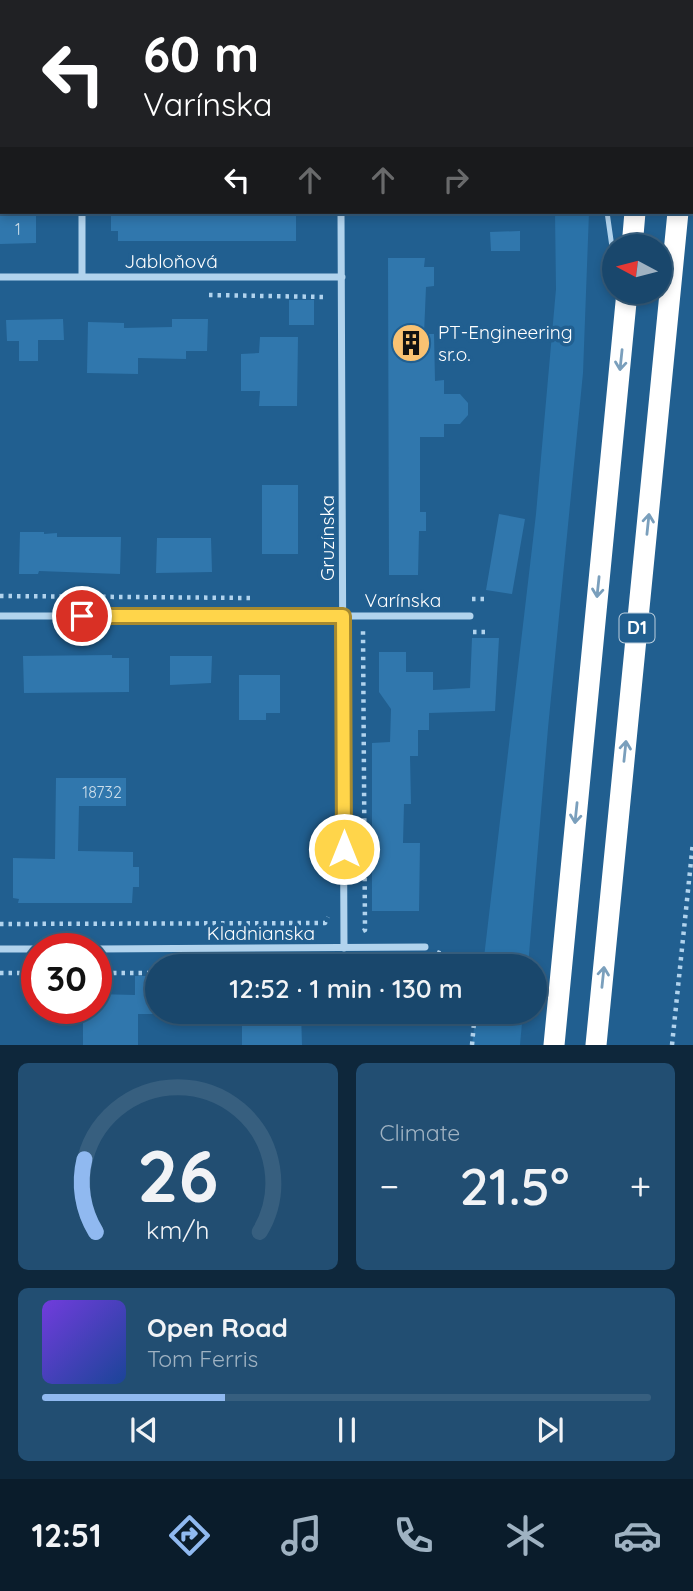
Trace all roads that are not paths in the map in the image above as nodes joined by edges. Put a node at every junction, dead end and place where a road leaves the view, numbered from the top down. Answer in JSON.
{"nodes":[{"id":1,"x":82,"y":214,"type":"edge"},
{"id":2,"x":341,"y":214,"type":"edge"},
{"id":3,"x":607,"y":214,"type":"edge"},
{"id":4,"x":635,"y":214,"type":"edge"},
{"id":5,"x":678,"y":214,"type":"edge"},
{"id":6,"x":610,"y":234,"type":"edge"},
{"id":7,"x":633,"y":234,"type":"edge"},
{"id":8,"x":0,"y":277,"type":"edge"},
{"id":9,"x":82,"y":277,"type":"junction"},
{"id":10,"x":342,"y":277,"type":"junction"},
{"id":11,"x":621,"y":304,"type":"edge"},
{"id":12,"x":626,"y":304,"type":"edge"},
{"id":13,"x":624,"y":325,"type":"junction"},
{"id":14,"x":0,"y":616,"type":"edge"},
{"id":15,"x":343,"y":616,"type":"junction"},
{"id":16,"x":471,"y":616,"type":"dead end"},
{"id":17,"x":425,"y":947,"type":"road end"},
{"id":18,"x":344,"y":948,"type":"junction"},
{"id":19,"x":0,"y":949,"type":"edge"},
{"id":20,"x":21,"y":949,"type":"edge"},
{"id":21,"x":112,"y":949,"type":"edge"},
{"id":22,"x":554,"y":1045,"type":"edge"},
{"id":23,"x":596,"y":1045,"type":"edge"}],
"edges":[{"from":1,"to":9,"type":"street"},
{"from":2,"to":10,"type":"street","name":"Gruzínska"},
{"from":3,"to":6,"type":"lane"},
{"from":4,"to":7,"type":"highway"},
{"from":23,"to":5,"type":"highway","number":"D1","one_way":true},
{"from":8,"to":9,"type":"street","name":"Jabloňová"},
{"from":9,"to":10,"type":"street","name":"Jabloňová"},
{"from":10,"to":15,"type":"street","name":"Gruzínska"},
{"from":11,"to":13,"type":"lane"},
{"from":12,"to":13,"type":"highway","number":"D1"},
{"from":13,"to":22,"type":"highway","number":"D1","one_way":true},
{"from":14,"to":15,"type":"street","name":"Varínska"},
{"from":15,"to":16,"type":"street","name":"Varínska"},
{"from":15,"to":18,"type":"street","name":"Gruzínska"},
{"from":17,"to":18,"type":"street","name":"Kladnianska"},
{"from":18,"to":21,"type":"street","name":"Kladnianska"},
{"from":19,"to":20,"type":"street"}]}
